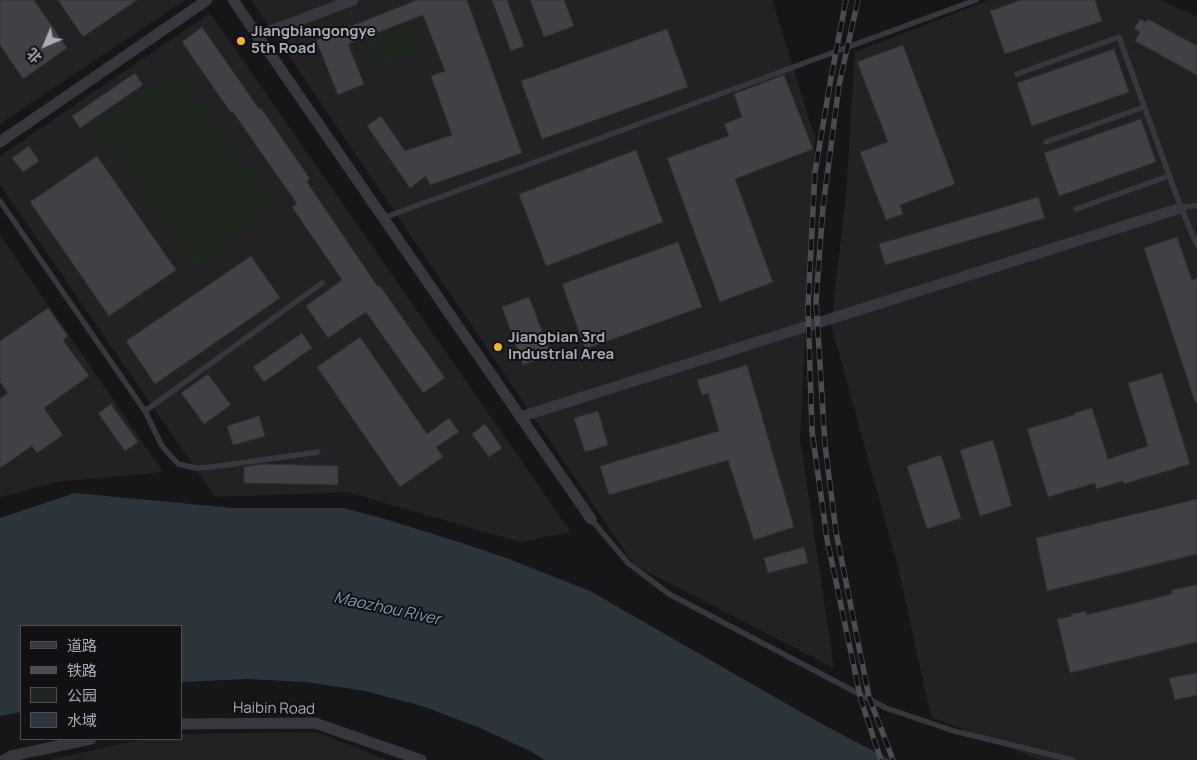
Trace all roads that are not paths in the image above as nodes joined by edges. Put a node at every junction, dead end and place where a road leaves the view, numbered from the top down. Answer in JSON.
{"nodes":[{"id":1,"x":207,"y":0,"type":"edge"},
{"id":2,"x":233,"y":0,"type":"edge"},
{"id":3,"x":353,"y":0,"type":"edge"},
{"id":4,"x":976,"y":0,"type":"edge"},
{"id":5,"x":257,"y":36,"type":"junction"},
{"id":6,"x":1017,"y":74,"type":"dead end"},
{"id":7,"x":1144,"y":107,"type":"junction"},
{"id":8,"x":0,"y":142,"type":"edge"},
{"id":9,"x":1046,"y":142,"type":"dead end"},
{"id":10,"x":1169,"y":176,"type":"junction"},
{"id":11,"x":0,"y":201,"type":"edge"},
{"id":12,"x":1197,"y":205,"type":"edge"},
{"id":13,"x":1180,"y":208,"type":"junction"},
{"id":14,"x":1076,"y":209,"type":"dead end"},
{"id":15,"x":383,"y":218,"type":"junction"},
{"id":16,"x":1197,"y":245,"type":"edge"},
{"id":17,"x":322,"y":284,"type":"dead end"},
{"id":18,"x":145,"y":411,"type":"junction"},
{"id":19,"x":520,"y":417,"type":"junction"},
{"id":20,"x":318,"y":452,"type":"dead end"},
{"id":21,"x":590,"y":519,"type":"joint"},
{"id":22,"x":182,"y":724,"type":"edge"},
{"id":23,"x":87,"y":740,"type":"edge"},
{"id":24,"x":10,"y":759,"type":"edge"},
{"id":25,"x":421,"y":760,"type":"edge"},
{"id":26,"x":1073,"y":760,"type":"edge"}],
"edges":[{"from":1,"to":8,"type":"street"},
{"from":2,"to":5,"type":"street"},
{"from":3,"to":5,"type":"street"},
{"from":4,"to":15,"type":"lane"},
{"from":5,"to":15,"type":"street"},
{"from":6,"to":7,"type":"lane"},
{"from":7,"to":9,"type":"lane"},
{"from":7,"to":10,"type":"lane"},
{"from":10,"to":13,"type":"lane"},
{"from":10,"to":14,"type":"lane"},
{"from":11,"to":18,"type":"lane"},
{"from":12,"to":13,"type":"lane"},
{"from":13,"to":16,"type":"lane"},
{"from":13,"to":19,"type":"street"},
{"from":15,"to":19,"type":"street"},
{"from":17,"to":18,"type":"lane"},
{"from":18,"to":20,"type":"lane"},
{"from":19,"to":21,"type":"street"},
{"from":21,"to":26,"type":"lane"},
{"from":22,"to":25,"type":"street","name":"Haibin Road"},
{"from":23,"to":24,"type":"street"}]}
